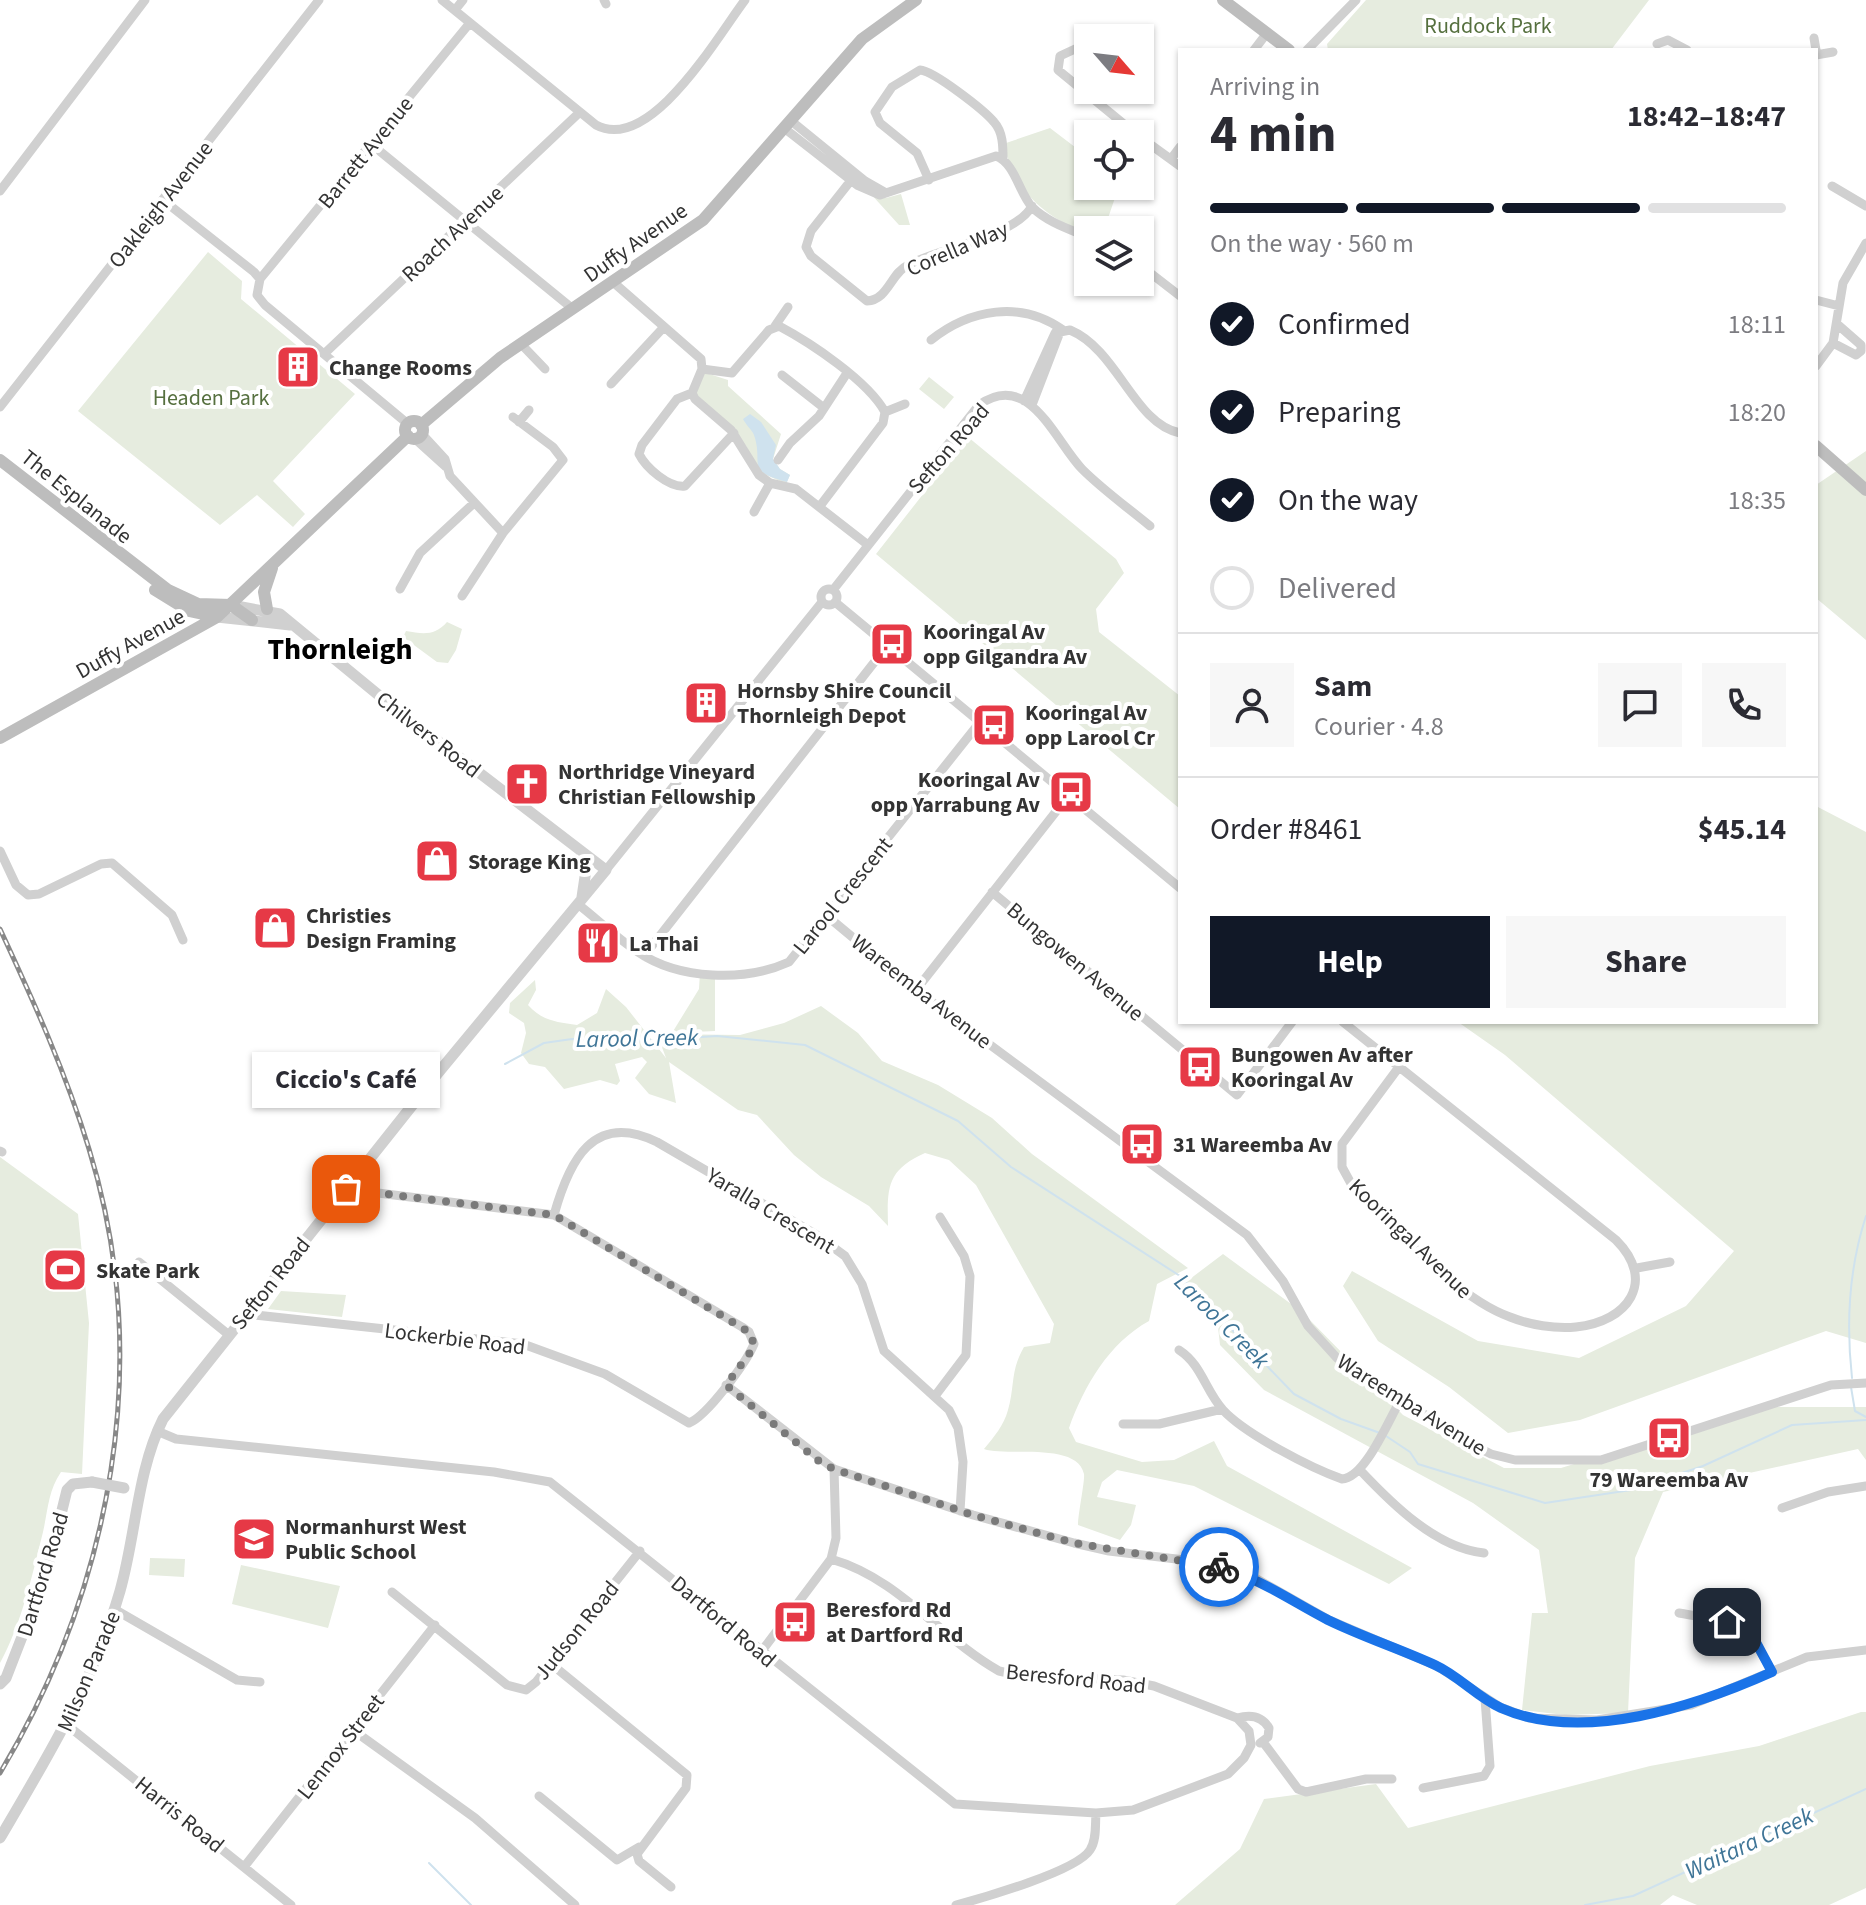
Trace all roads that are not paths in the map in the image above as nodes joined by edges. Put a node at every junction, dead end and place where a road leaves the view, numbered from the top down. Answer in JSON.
{"nodes":[{"id":1,"x":145,"y":0,"type":"edge"},
{"id":2,"x":319,"y":0,"type":"edge"},
{"id":3,"x":442,"y":0,"type":"edge"},
{"id":4,"x":463,"y":0,"type":"edge"},
{"id":5,"x":745,"y":0,"type":"edge"},
{"id":6,"x":916,"y":0,"type":"edge"},
{"id":7,"x":1223,"y":0,"type":"edge"},
{"id":8,"x":1356,"y":0,"type":"edge"},
{"id":9,"x":455,"y":10,"type":"junction"},
{"id":10,"x":469,"y":24,"type":"junction"},
{"id":11,"x":1267,"y":33,"type":"junction"},
{"id":12,"x":1814,"y":38,"type":"dead end"},
{"id":13,"x":1657,"y":44,"type":"dead end"},
{"id":14,"x":1256,"y":48,"type":"edge"},
{"id":15,"x":1286,"y":48,"type":"edge"},
{"id":16,"x":1309,"y":48,"type":"edge"},
{"id":17,"x":1685,"y":48,"type":"edge"},
{"id":18,"x":1815,"y":48,"type":"edge"},
{"id":19,"x":1074,"y":50,"type":"edge"},
{"id":20,"x":1818,"y":52,"type":"edge"},
{"id":21,"x":1833,"y":52,"type":"dead end"},
{"id":22,"x":1074,"y":83,"type":"edge"},
{"id":23,"x":1100,"y":104,"type":"edge"},
{"id":24,"x":580,"y":112,"type":"junction"},
{"id":25,"x":1120,"y":120,"type":"edge"},
{"id":26,"x":787,"y":124,"type":"junction"},
{"id":27,"x":371,"y":144,"type":"junction"},
{"id":28,"x":1154,"y":147,"type":"edge"},
{"id":29,"x":1178,"y":150,"type":"edge"},
{"id":30,"x":1003,"y":159,"type":"junction"},
{"id":31,"x":1171,"y":159,"type":"junction"},
{"id":32,"x":1178,"y":164,"type":"edge"},
{"id":33,"x":853,"y":177,"type":"junction"},
{"id":34,"x":929,"y":180,"type":"junction"},
{"id":35,"x":1832,"y":186,"type":"dead end"},
{"id":36,"x":0,"y":191,"type":"edge"},
{"id":37,"x":163,"y":200,"type":"junction"},
{"id":38,"x":1032,"y":206,"type":"junction"},
{"id":39,"x":1866,"y":206,"type":"edge"},
{"id":40,"x":465,"y":221,"type":"junction"},
{"id":41,"x":1074,"y":231,"type":"edge"},
{"id":42,"x":1866,"y":243,"type":"edge"},
{"id":43,"x":1154,"y":276,"type":"edge"},
{"id":44,"x":260,"y":279,"type":"junction"},
{"id":45,"x":613,"y":282,"type":"junction"},
{"id":46,"x":1178,"y":294,"type":"edge"},
{"id":47,"x":1818,"y":301,"type":"edge"},
{"id":48,"x":1839,"y":306,"type":"junction"},
{"id":49,"x":788,"y":307,"type":"dead end"},
{"id":50,"x":573,"y":309,"type":"junction"},
{"id":51,"x":1837,"y":324,"type":"junction"},
{"id":52,"x":775,"y":326,"type":"junction"},
{"id":53,"x":663,"y":328,"type":"junction"},
{"id":54,"x":1062,"y":331,"type":"junction"},
{"id":55,"x":931,"y":340,"type":"dead end"},
{"id":56,"x":1833,"y":343,"type":"junction"},
{"id":57,"x":521,"y":344,"type":"junction"},
{"id":58,"x":324,"y":354,"type":"junction"},
{"id":59,"x":1818,"y":363,"type":"edge"},
{"id":60,"x":545,"y":369,"type":"dead end"},
{"id":61,"x":702,"y":369,"type":"junction"},
{"id":62,"x":847,"y":373,"type":"junction"},
{"id":63,"x":782,"y":375,"type":"dead end"},
{"id":64,"x":611,"y":384,"type":"dead end"},
{"id":65,"x":692,"y":393,"type":"junction"},
{"id":66,"x":1028,"y":403,"type":"junction"},
{"id":67,"x":905,"y":404,"type":"dead end"},
{"id":68,"x":0,"y":407,"type":"edge"},
{"id":69,"x":824,"y":408,"type":"junction"},
{"id":70,"x":529,"y":410,"type":"dead end"},
{"id":71,"x":885,"y":412,"type":"junction"},
{"id":72,"x":415,"y":432,"type":"junction"},
{"id":73,"x":1178,"y":432,"type":"edge"},
{"id":74,"x":734,"y":433,"type":"junction"},
{"id":75,"x":1818,"y":448,"type":"edge"},
{"id":76,"x":0,"y":460,"type":"edge"},
{"id":77,"x":778,"y":460,"type":"dead end"},
{"id":78,"x":770,"y":483,"type":"junction"},
{"id":79,"x":1866,"y":490,"type":"edge"},
{"id":80,"x":474,"y":503,"type":"junction"},
{"id":81,"x":820,"y":506,"type":"junction"},
{"id":82,"x":754,"y":512,"type":"dead end"},
{"id":83,"x":1150,"y":526,"type":"dead end"},
{"id":84,"x":503,"y":533,"type":"junction"},
{"id":85,"x":868,"y":545,"type":"junction"},
{"id":86,"x":128,"y":563,"type":"junction"},
{"id":87,"x":273,"y":565,"type":"junction"},
{"id":88,"x":400,"y":589,"type":"dead end"},
{"id":89,"x":833,"y":590,"type":"junction"},
{"id":90,"x":462,"y":596,"type":"dead end"},
{"id":91,"x":822,"y":602,"type":"junction"},
{"id":92,"x":835,"y":602,"type":"junction"},
{"id":93,"x":198,"y":604,"type":"junction"},
{"id":94,"x":231,"y":605,"type":"junction"},
{"id":95,"x":267,"y":609,"type":"junction"},
{"id":96,"x":217,"y":617,"type":"junction"},
{"id":97,"x":252,"y":620,"type":"junction"},
{"id":98,"x":290,"y":625,"type":"junction"},
{"id":99,"x":887,"y":646,"type":"junction"},
{"id":100,"x":980,"y":722,"type":"junction"},
{"id":101,"x":0,"y":738,"type":"edge"},
{"id":102,"x":1069,"y":795,"type":"junction"},
{"id":103,"x":0,"y":851,"type":"edge"},
{"id":104,"x":581,"y":851,"type":"junction"},
{"id":105,"x":606,"y":870,"type":"junction"},
{"id":106,"x":1178,"y":886,"type":"edge"},
{"id":107,"x":992,"y":892,"type":"junction"},
{"id":108,"x":579,"y":905,"type":"junction"},
{"id":109,"x":827,"y":916,"type":"junction"},
{"id":110,"x":183,"y":940,"type":"dead end"},
{"id":111,"x":644,"y":956,"type":"junction"},
{"id":112,"x":916,"y":990,"type":"junction"},
{"id":113,"x":1290,"y":1024,"type":"edge"},
{"id":114,"x":1345,"y":1024,"type":"edge"},
{"id":115,"x":1399,"y":1067,"type":"junction"},
{"id":116,"x":346,"y":1189,"type":"junction"},
{"id":117,"x":554,"y":1215,"type":"junction"},
{"id":118,"x":940,"y":1217,"type":"dead end"},
{"id":119,"x":139,"y":1262,"type":"dead end"},
{"id":120,"x":1670,"y":1262,"type":"dead end"},
{"id":121,"x":1637,"y":1268,"type":"junction"},
{"id":122,"x":246,"y":1314,"type":"junction"},
{"id":123,"x":229,"y":1335,"type":"junction"},
{"id":124,"x":1179,"y":1350,"type":"dead end"},
{"id":125,"x":1866,"y":1383,"type":"edge"},
{"id":126,"x":726,"y":1385,"type":"junction"},
{"id":127,"x":935,"y":1396,"type":"junction"},
{"id":128,"x":1400,"y":1401,"type":"junction"},
{"id":129,"x":1222,"y":1409,"type":"junction"},
{"id":130,"x":1123,"y":1424,"type":"dead end"},
{"id":131,"x":157,"y":1431,"type":"junction"},
{"id":132,"x":834,"y":1469,"type":"junction"},
{"id":133,"x":1360,"y":1470,"type":"junction"},
{"id":134,"x":1866,"y":1486,"type":"edge"},
{"id":135,"x":142,"y":1491,"type":"junction"},
{"id":136,"x":1782,"y":1508,"type":"dead end"},
{"id":137,"x":960,"y":1511,"type":"junction"},
{"id":138,"x":640,"y":1551,"type":"junction"},
{"id":139,"x":1484,"y":1553,"type":"dead end"},
{"id":140,"x":831,"y":1559,"type":"junction"},
{"id":141,"x":392,"y":1592,"type":"dead end"},
{"id":142,"x":114,"y":1609,"type":"junction"},
{"id":143,"x":1679,"y":1613,"type":"dead end"},
{"id":144,"x":435,"y":1625,"type":"junction"},
{"id":145,"x":1866,"y":1650,"type":"edge"},
{"id":146,"x":761,"y":1652,"type":"junction"},
{"id":147,"x":550,"y":1663,"type":"junction"},
{"id":148,"x":1772,"y":1672,"type":"junction"},
{"id":149,"x":260,"y":1682,"type":"dead end"},
{"id":150,"x":0,"y":1684,"type":"edge"},
{"id":151,"x":1485,"y":1699,"type":"junction"},
{"id":152,"x":1237,"y":1718,"type":"junction"},
{"id":153,"x":67,"y":1725,"type":"junction"},
{"id":154,"x":353,"y":1730,"type":"junction"},
{"id":155,"x":1263,"y":1742,"type":"junction"},
{"id":156,"x":1251,"y":1745,"type":"junction"},
{"id":157,"x":1367,"y":1768,"type":"dead end"},
{"id":158,"x":1366,"y":1779,"type":"junction"},
{"id":159,"x":1392,"y":1779,"type":"dead end"},
{"id":160,"x":1423,"y":1788,"type":"dead end"},
{"id":161,"x":539,"y":1796,"type":"dead end"},
{"id":162,"x":1096,"y":1813,"type":"junction"},
{"id":163,"x":0,"y":1838,"type":"edge"},
{"id":164,"x":639,"y":1847,"type":"junction"},
{"id":165,"x":244,"y":1867,"type":"junction"},
{"id":166,"x":671,"y":1887,"type":"dead end"},
{"id":167,"x":291,"y":1905,"type":"edge"},
{"id":168,"x":575,"y":1905,"type":"edge"},
{"id":169,"x":956,"y":1905,"type":"edge"}],
"edges":[{"from":1,"to":36,"type":"street"},
{"from":2,"to":37,"type":"street","name":"Oakleigh Avenue"},
{"from":3,"to":9,"type":"street"},
{"from":4,"to":9,"type":"street"},
{"from":5,"to":24,"type":"street"},
{"from":6,"to":26,"type":"main road","name":"Duffy Avenue"},
{"from":7,"to":11,"type":"main road"},
{"from":8,"to":16,"type":"street"},
{"from":9,"to":10,"type":"street"},
{"from":10,"to":24,"type":"street"},
{"from":10,"to":27,"type":"street","name":"Barrett Avenue"},
{"from":11,"to":14,"type":"street"},
{"from":11,"to":15,"type":"main road"},
{"from":12,"to":18,"type":"street"},
{"from":13,"to":17,"type":"street"},
{"from":19,"to":22,"type":"street"},
{"from":20,"to":21,"type":"street"},
{"from":23,"to":25,"type":"street"},
{"from":24,"to":40,"type":"street","name":"Roach Avenue"},
{"from":26,"to":33,"type":"street"},
{"from":26,"to":45,"type":"main road","name":"Duffy Avenue"},
{"from":27,"to":40,"type":"street"},
{"from":27,"to":44,"type":"street","name":"Barrett Avenue"},
{"from":28,"to":31,"type":"street"},
{"from":29,"to":31,"type":"street"},
{"from":30,"to":34,"type":"street"},
{"from":30,"to":34,"type":"street"},
{"from":30,"to":38,"type":"street"},
{"from":31,"to":32,"type":"street"},
{"from":33,"to":34,"type":"street"},
{"from":33,"to":38,"type":"street","name":"Corella Way"},
{"from":35,"to":39,"type":"street"},
{"from":37,"to":44,"type":"street"},
{"from":37,"to":68,"type":"street","name":"Oakleigh Avenue"},
{"from":38,"to":41,"type":"street"},
{"from":40,"to":50,"type":"street"},
{"from":40,"to":58,"type":"street","name":"Roach Avenue"},
{"from":42,"to":48,"type":"street"},
{"from":43,"to":46,"type":"street"},
{"from":44,"to":58,"type":"street"},
{"from":45,"to":50,"type":"main road","name":"Duffy Avenue"},
{"from":45,"to":53,"type":"street"},
{"from":47,"to":48,"type":"street"},
{"from":48,"to":51,"type":"street"},
{"from":49,"to":52,"type":"street"},
{"from":50,"to":57,"type":"main road","name":"Duffy Avenue"},
{"from":51,"to":56,"type":"street"},
{"from":51,"to":56,"type":"street"},
{"from":52,"to":61,"type":"street"},
{"from":52,"to":62,"type":"street"},
{"from":53,"to":61,"type":"street"},
{"from":53,"to":64,"type":"street"},
{"from":54,"to":55,"type":"street"},
{"from":54,"to":66,"type":"street"},
{"from":54,"to":73,"type":"street"},
{"from":56,"to":59,"type":"street"},
{"from":57,"to":60,"type":"street"},
{"from":57,"to":72,"type":"main road","name":"Duffy Avenue"},
{"from":58,"to":72,"type":"street"},
{"from":61,"to":65,"type":"street"},
{"from":62,"to":69,"type":"street"},
{"from":62,"to":71,"type":"street"},
{"from":63,"to":69,"type":"street"},
{"from":65,"to":74,"type":"street"},
{"from":65,"to":74,"type":"street"},
{"from":66,"to":83,"type":"street"},
{"from":66,"to":85,"type":"street","name":"Sefton Road"},
{"from":67,"to":71,"type":"street"},
{"from":69,"to":77,"type":"street"},
{"from":70,"to":84,"type":"street"},
{"from":71,"to":81,"type":"street"},
{"from":72,"to":80,"type":"street"},
{"from":72,"to":87,"type":"main road","name":"Duffy Avenue"},
{"from":74,"to":78,"type":"street"},
{"from":75,"to":79,"type":"main road"},
{"from":76,"to":86,"type":"main road","name":"The Esplanade"},
{"from":78,"to":81,"type":"street"},
{"from":78,"to":82,"type":"street"},
{"from":80,"to":84,"type":"street"},
{"from":80,"to":88,"type":"street"},
{"from":81,"to":85,"type":"street"},
{"from":84,"to":90,"type":"street"},
{"from":85,"to":89,"type":"street","name":"Sefton Road"},
{"from":86,"to":93,"type":"main road","name":"The Esplanade"},
{"from":86,"to":96,"type":"main road","name":"The Esplanade"},
{"from":87,"to":94,"type":"main road","name":"Duffy Avenue"},
{"from":87,"to":95,"type":"main road"},
{"from":89,"to":91,"type":"street","name":"Sefton Road"},
{"from":89,"to":92,"type":"street"},
{"from":91,"to":92,"type":"street"},
{"from":91,"to":105,"type":"street","name":"Sefton Road"},
{"from":92,"to":99,"type":"street"},
{"from":93,"to":94,"type":"main road","name":"The Esplanade"},
{"from":93,"to":96,"type":"main road"},
{"from":94,"to":95,"type":"street","name":"Chilvers Road"},
{"from":94,"to":96,"type":"main road","name":"Duffy Avenue"},
{"from":94,"to":97,"type":"main road"},
{"from":95,"to":98,"type":"street","name":"Chilvers Road"},
{"from":96,"to":97,"type":"street"},
{"from":96,"to":101,"type":"main road","name":"Duffy Avenue"},
{"from":97,"to":98,"type":"street"},
{"from":98,"to":104,"type":"street","name":"Chilvers Road"},
{"from":99,"to":100,"type":"street"},
{"from":99,"to":111,"type":"street"},
{"from":100,"to":102,"type":"street"},
{"from":100,"to":109,"type":"street","name":"Larool Crescent"},
{"from":102,"to":106,"type":"street"},
{"from":102,"to":107,"type":"street"},
{"from":103,"to":110,"type":"street"},
{"from":104,"to":105,"type":"street","name":"Chilvers Road"},
{"from":104,"to":108,"type":"street"},
{"from":105,"to":108,"type":"street","name":"Sefton Road"},
{"from":107,"to":112,"type":"street"},
{"from":107,"to":113,"type":"street","name":"Bungowen Avenue"},
{"from":108,"to":111,"type":"street","name":"Larool Crescent"},
{"from":108,"to":116,"type":"street","name":"Sefton Road"},
{"from":109,"to":111,"type":"street","name":"Larool Crescent"},
{"from":109,"to":112,"type":"street","name":"Wareemba Avenue"},
{"from":112,"to":128,"type":"street","name":"Wareemba Avenue"},
{"from":114,"to":115,"type":"street"},
{"from":115,"to":121,"type":"street"},
{"from":115,"to":121,"type":"street","name":"Kooringal Avenue"},
{"from":116,"to":117,"type":"street"},
{"from":116,"to":122,"type":"street","name":"Sefton Road"},
{"from":117,"to":126,"type":"street"},
{"from":117,"to":127,"type":"street","name":"Yaralla Crescent"},
{"from":118,"to":127,"type":"street"},
{"from":119,"to":123,"type":"street"},
{"from":120,"to":121,"type":"street"},
{"from":122,"to":123,"type":"street","name":"Sefton Road"},
{"from":122,"to":126,"type":"street","name":"Lockerbie Road"},
{"from":123,"to":131,"type":"street","name":"Sefton Road"},
{"from":124,"to":129,"type":"street"},
{"from":125,"to":128,"type":"street","name":"Wareemba Avenue"},
{"from":126,"to":132,"type":"street"},
{"from":127,"to":137,"type":"street","name":"Yaralla Crescent"},
{"from":128,"to":133,"type":"street"},
{"from":129,"to":130,"type":"street"},
{"from":129,"to":133,"type":"street"},
{"from":131,"to":135,"type":"street","name":"Sefton Road"},
{"from":131,"to":138,"type":"street","name":"Dartford Road"},
{"from":132,"to":137,"type":"street"},
{"from":132,"to":140,"type":"street"},
{"from":133,"to":139,"type":"street"},
{"from":134,"to":136,"type":"street"},
{"from":135,"to":142,"type":"street","name":"Milson Parade"},
{"from":135,"to":150,"type":"street","name":"Dartford Road","bridge":true},
{"from":137,"to":151,"type":"street"},
{"from":138,"to":146,"type":"street","name":"Dartford Road"},
{"from":138,"to":147,"type":"street","name":"Judson Road"},
{"from":140,"to":146,"type":"street"},
{"from":140,"to":152,"type":"street","name":"Beresford Road"},
{"from":141,"to":144,"type":"street","name":"Judson Road"},
{"from":142,"to":149,"type":"street"},
{"from":142,"to":153,"type":"street","name":"Milson Parade"},
{"from":143,"to":148,"type":"street"},
{"from":144,"to":147,"type":"street","name":"Judson Road"},
{"from":144,"to":154,"type":"street","name":"Lennox Street"},
{"from":145,"to":148,"type":"street"},
{"from":146,"to":162,"type":"street","name":"Dartford Road"},
{"from":147,"to":164,"type":"street"},
{"from":148,"to":151,"type":"street"},
{"from":151,"to":160,"type":"street"},
{"from":152,"to":155,"type":"street","name":"Beresford Road"},
{"from":152,"to":156,"type":"street"},
{"from":153,"to":163,"type":"street","name":"Milson Parade"},
{"from":153,"to":165,"type":"street","name":"Harris Road"},
{"from":154,"to":165,"type":"street","name":"Lennox Street"},
{"from":154,"to":168,"type":"street"},
{"from":155,"to":156,"type":"street"},
{"from":155,"to":158,"type":"street"},
{"from":156,"to":162,"type":"street"},
{"from":157,"to":158,"type":"street"},
{"from":158,"to":159,"type":"street"},
{"from":161,"to":164,"type":"street"},
{"from":162,"to":169,"type":"street"},
{"from":164,"to":166,"type":"street"},
{"from":165,"to":167,"type":"street","name":"Harris Road"}]}
